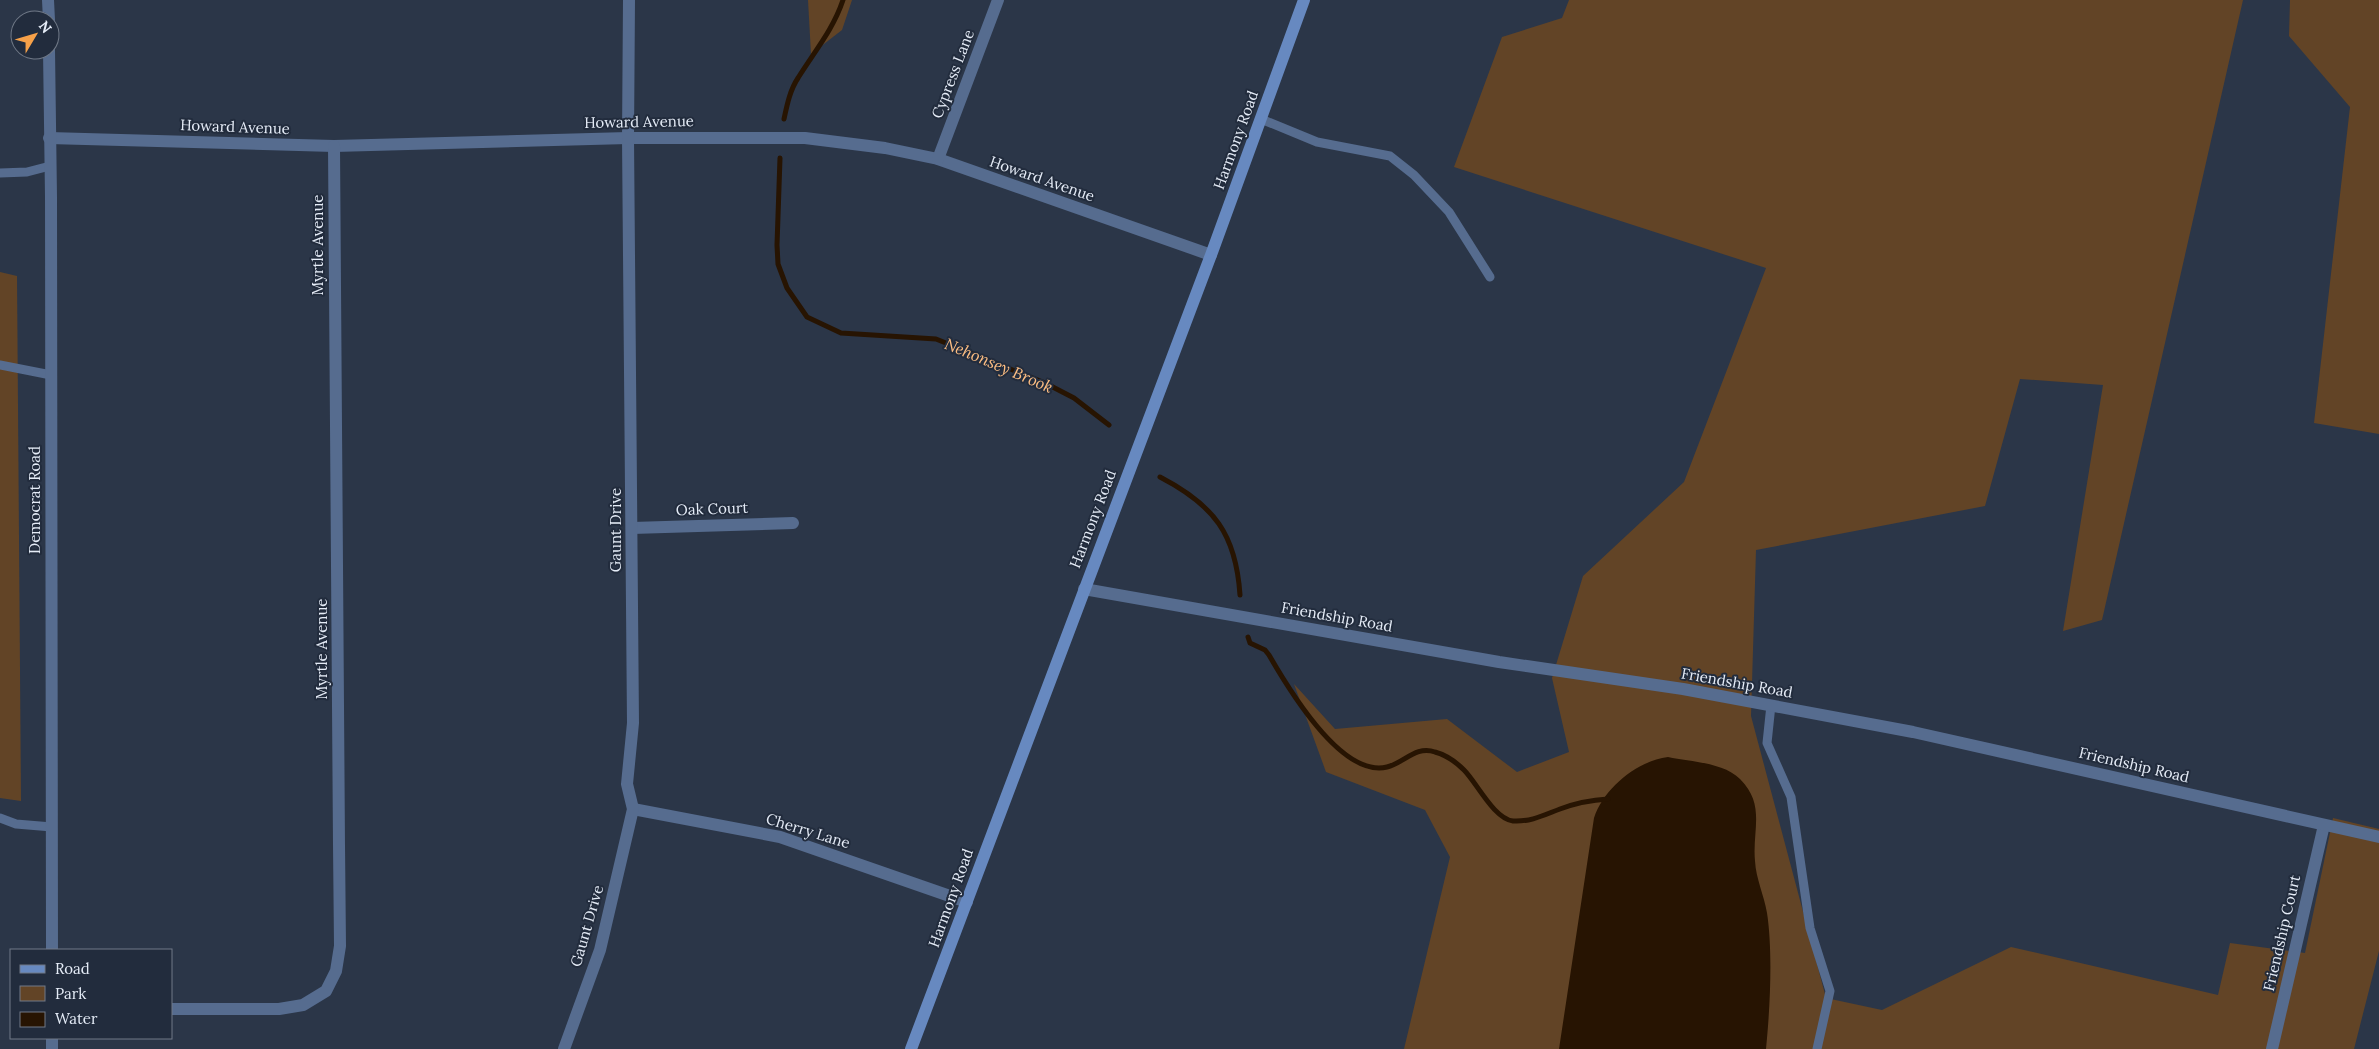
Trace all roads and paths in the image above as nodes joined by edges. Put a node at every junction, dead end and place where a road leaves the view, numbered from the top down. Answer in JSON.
{"nodes":[{"id":1,"x":629,"y":0,"type":"edge"},
{"id":2,"x":998,"y":0,"type":"edge"},
{"id":3,"x":1304,"y":0,"type":"edge"},
{"id":4,"x":49,"y":60,"type":"edge"},
{"id":5,"x":1261,"y":119,"type":"junction"},
{"id":6,"x":49,"y":138,"type":"junction"},
{"id":7,"x":628,"y":138,"type":"junction"},
{"id":8,"x":334,"y":146,"type":"junction"},
{"id":9,"x":938,"y":159,"type":"junction"},
{"id":10,"x":50,"y":166,"type":"junction"},
{"id":11,"x":0,"y":173,"type":"edge"},
{"id":12,"x":1211,"y":255,"type":"junction"},
{"id":13,"x":1490,"y":277,"type":"dead end"},
{"id":14,"x":0,"y":365,"type":"edge"},
{"id":15,"x":51,"y":375,"type":"junction"},
{"id":16,"x":793,"y":523,"type":"dead end"},
{"id":17,"x":632,"y":528,"type":"junction"},
{"id":18,"x":1084,"y":589,"type":"junction"},
{"id":19,"x":1771,"y":705,"type":"junction"},
{"id":20,"x":633,"y":809,"type":"junction"},
{"id":21,"x":0,"y":818,"type":"edge"},
{"id":22,"x":2324,"y":825,"type":"junction"},
{"id":23,"x":52,"y":827,"type":"junction"},
{"id":24,"x":2379,"y":837,"type":"edge"},
{"id":25,"x":968,"y":902,"type":"junction"},
{"id":26,"x":52,"y":949,"type":"edge"},
{"id":27,"x":172,"y":1009,"type":"edge"},
{"id":28,"x":564,"y":1049,"type":"edge"},
{"id":29,"x":911,"y":1049,"type":"edge"},
{"id":30,"x":1817,"y":1049,"type":"edge"},
{"id":31,"x":2272,"y":1049,"type":"edge"}],
"edges":[{"from":1,"to":7,"type":"street","name":"Gaunt Drive"},
{"from":2,"to":9,"type":"street","name":"Cypress Lane"},
{"from":3,"to":5,"type":"main road","name":"Harmony Road"},
{"from":4,"to":6,"type":"street","name":"Democrat Road"},
{"from":5,"to":12,"type":"main road","name":"Harmony Road"},
{"from":5,"to":13,"type":"lane"},
{"from":6,"to":8,"type":"street","name":"Howard Avenue"},
{"from":6,"to":10,"type":"street","name":"Democrat Road"},
{"from":7,"to":8,"type":"street","name":"Howard Avenue"},
{"from":7,"to":9,"type":"street","name":"Howard Avenue"},
{"from":7,"to":17,"type":"street","name":"Gaunt Drive"},
{"from":8,"to":27,"type":"street","name":"Myrtle Avenue"},
{"from":9,"to":12,"type":"street","name":"Howard Avenue"},
{"from":10,"to":11,"type":"lane"},
{"from":10,"to":15,"type":"street","name":"Democrat Road"},
{"from":12,"to":18,"type":"main road","name":"Harmony Road"},
{"from":14,"to":15,"type":"lane"},
{"from":15,"to":23,"type":"street","name":"Democrat Road"},
{"from":16,"to":17,"type":"street","name":"Oak Court"},
{"from":17,"to":20,"type":"street","name":"Gaunt Drive"},
{"from":18,"to":19,"type":"street","name":"Friendship Road"},
{"from":18,"to":25,"type":"main road","name":"Harmony Road"},
{"from":19,"to":22,"type":"street","name":"Friendship Road"},
{"from":19,"to":30,"type":"lane"},
{"from":20,"to":25,"type":"street","name":"Cherry Lane"},
{"from":20,"to":28,"type":"street","name":"Gaunt Drive"},
{"from":21,"to":23,"type":"lane"},
{"from":22,"to":24,"type":"street","name":"Friendship Road"},
{"from":22,"to":31,"type":"street","name":"Friendship Court"},
{"from":23,"to":26,"type":"street","name":"Democrat Road"},
{"from":25,"to":29,"type":"main road","name":"Harmony Road"}]}
